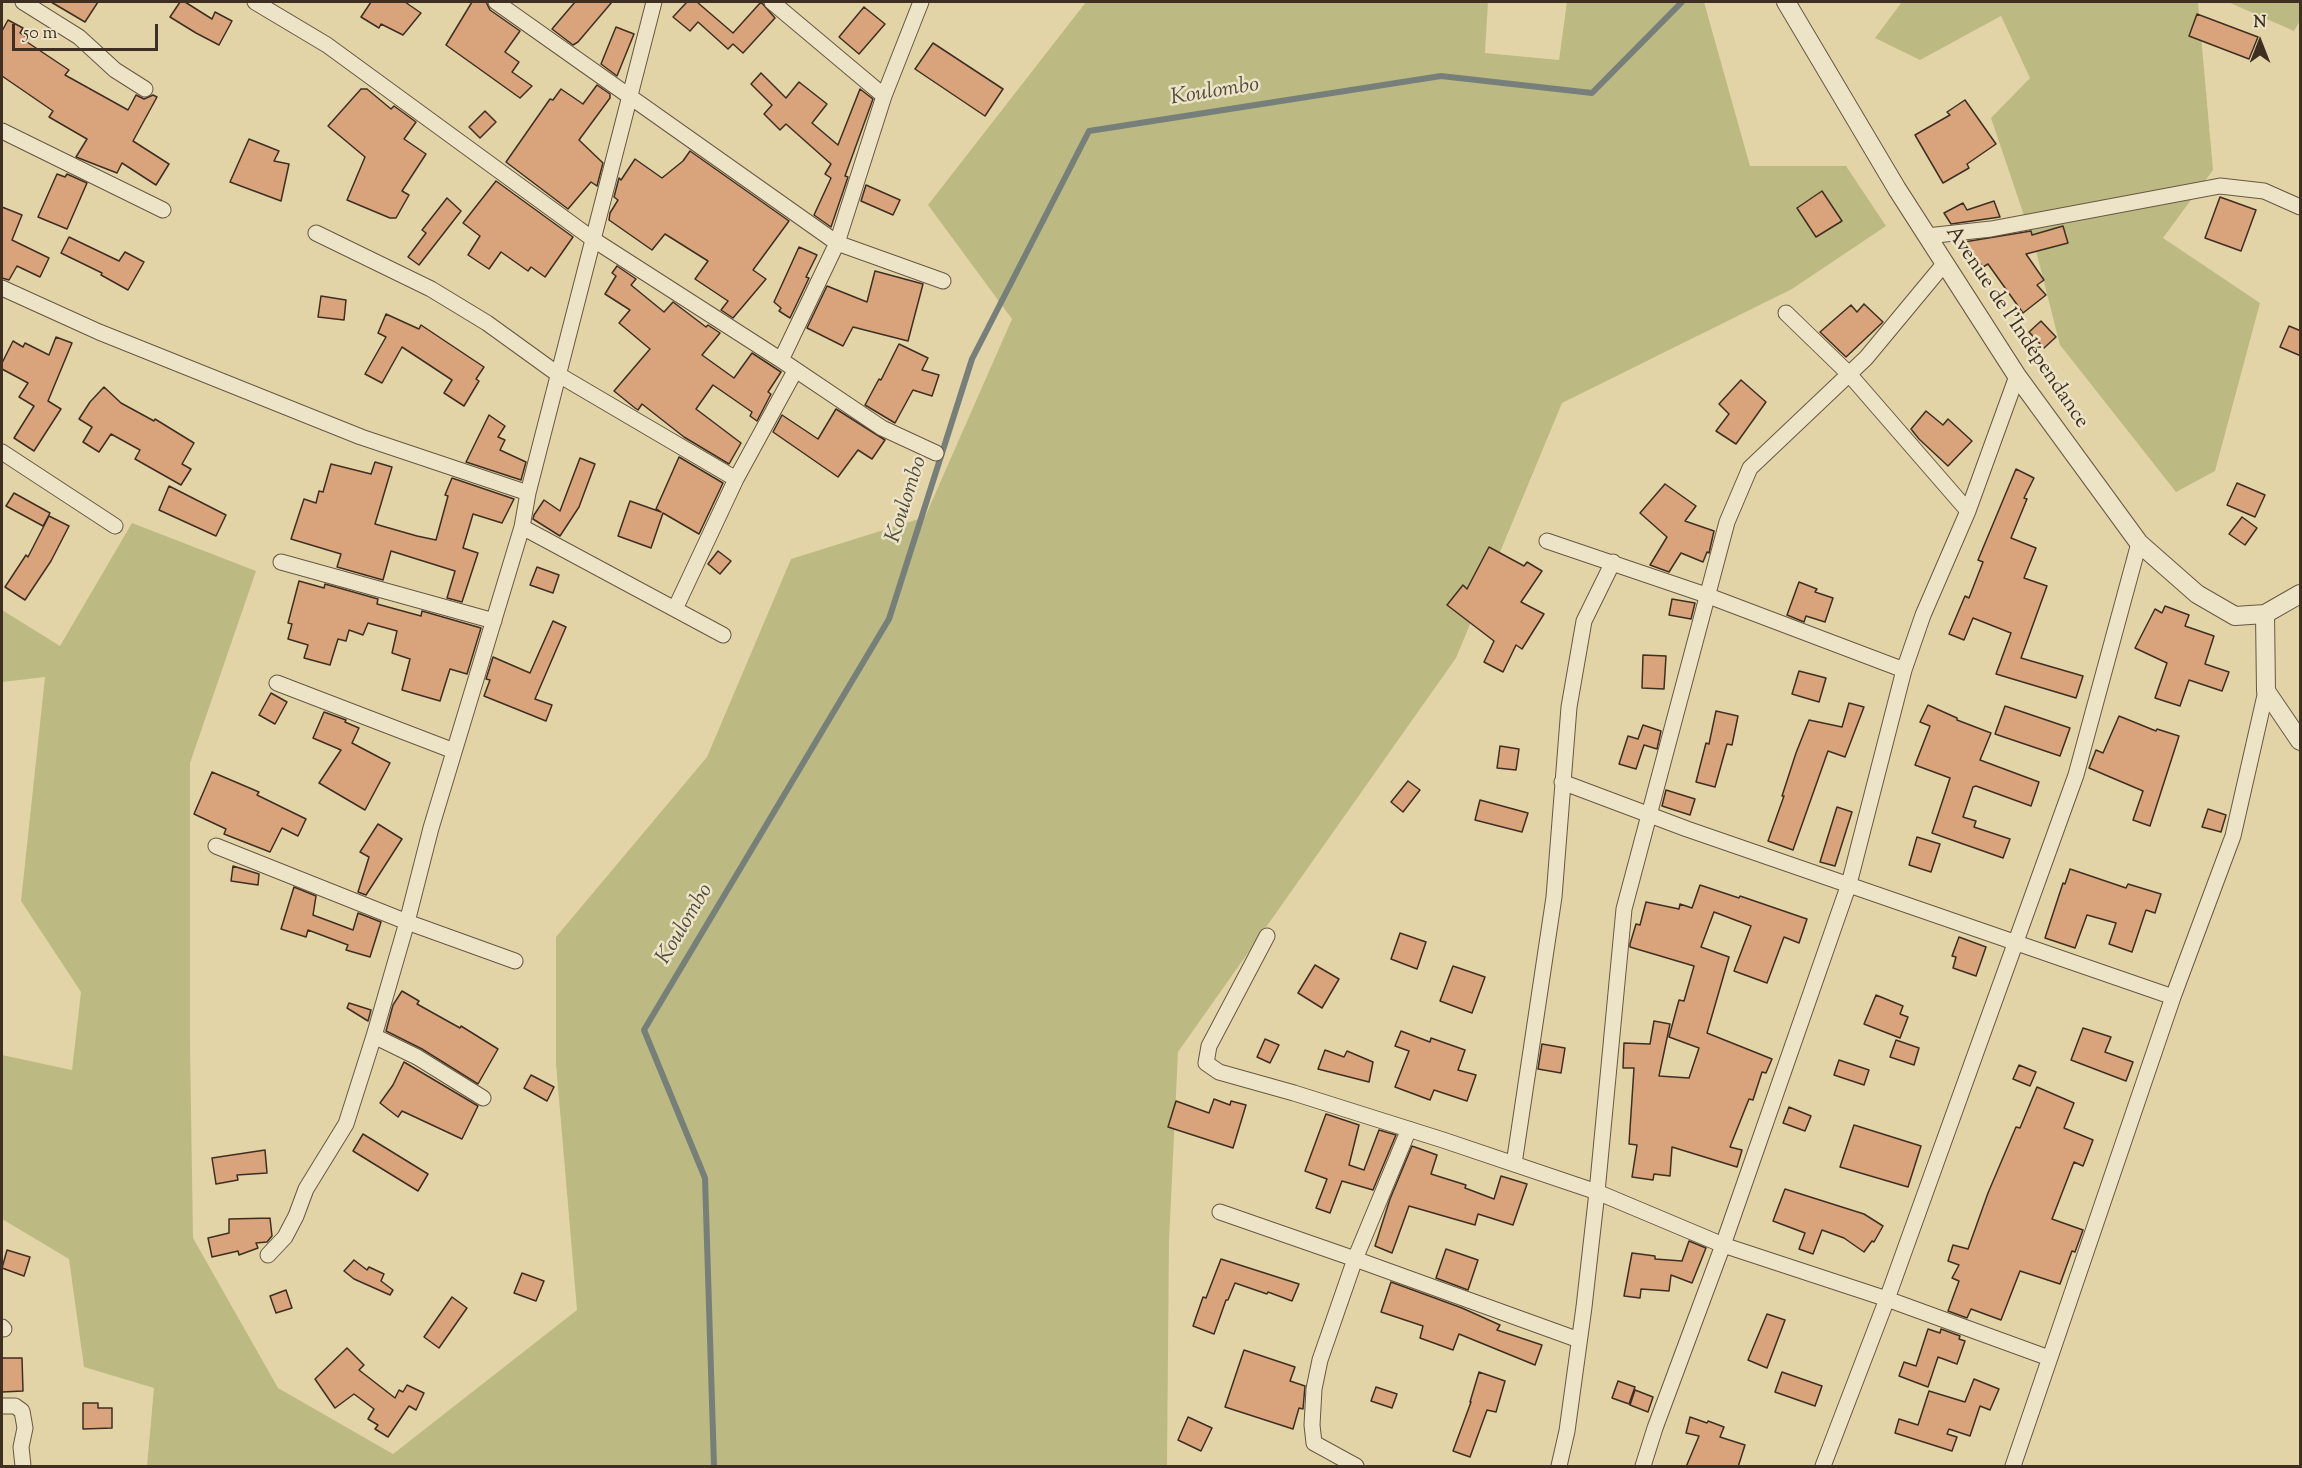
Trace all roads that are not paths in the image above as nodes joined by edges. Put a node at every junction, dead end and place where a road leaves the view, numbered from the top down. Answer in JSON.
{"nodes":[{"id":1,"x":23,"y":2,"type":"edge"},
{"id":2,"x":255,"y":2,"type":"edge"},
{"id":3,"x":496,"y":2,"type":"edge"},
{"id":4,"x":654,"y":2,"type":"edge"},
{"id":5,"x":772,"y":2,"type":"edge"},
{"id":6,"x":921,"y":2,"type":"edge"},
{"id":7,"x":1786,"y":2,"type":"edge"},
{"id":8,"x":145,"y":89,"type":"dead end"},
{"id":9,"x":884,"y":96,"type":"junction"},
{"id":10,"x":630,"y":98,"type":"junction"},
{"id":11,"x":2,"y":131,"type":"edge"},
{"id":12,"x":2301,"y":207,"type":"edge"},
{"id":13,"x":163,"y":210,"type":"dead end"},
{"id":14,"x":316,"y":233,"type":"dead end"},
{"id":15,"x":1927,"y":236,"type":"junction"},
{"id":16,"x":594,"y":240,"type":"junction"},
{"id":17,"x":837,"y":243,"type":"junction"},
{"id":18,"x":1944,"y":264,"type":"junction"},
{"id":19,"x":943,"y":280,"type":"dead end"},
{"id":20,"x":2,"y":288,"type":"edge"},
{"id":21,"x":1786,"y":313,"type":"dead end"},
{"id":22,"x":781,"y":360,"type":"junction"},
{"id":23,"x":795,"y":370,"type":"junction"},
{"id":24,"x":1849,"y":374,"type":"junction"},
{"id":25,"x":559,"y":375,"type":"junction"},
{"id":26,"x":2017,"y":376,"type":"junction"},
{"id":27,"x":2,"y":452,"type":"edge"},
{"id":28,"x":936,"y":453,"type":"dead end"},
{"id":29,"x":736,"y":479,"type":"junction"},
{"id":30,"x":528,"y":493,"type":"junction"},
{"id":31,"x":1968,"y":511,"type":"junction"},
{"id":32,"x":115,"y":526,"type":"dead end"},
{"id":33,"x":522,"y":527,"type":"junction"},
{"id":34,"x":1547,"y":541,"type":"dead end"},
{"id":35,"x":2139,"y":543,"type":"junction"},
{"id":36,"x":281,"y":562,"type":"dead end"},
{"id":37,"x":1613,"y":562,"type":"junction"},
{"id":38,"x":2301,"y":594,"type":"edge"},
{"id":39,"x":1706,"y":595,"type":"junction"},
{"id":40,"x":675,"y":609,"type":"junction"},
{"id":41,"x":2265,"y":614,"type":"junction"},
{"id":42,"x":494,"y":621,"type":"junction"},
{"id":43,"x":723,"y":635,"type":"dead end"},
{"id":44,"x":1904,"y":670,"type":"junction"},
{"id":45,"x":277,"y":683,"type":"dead end"},
{"id":46,"x":2266,"y":691,"type":"junction"},
{"id":47,"x":2301,"y":741,"type":"edge"},
{"id":48,"x":454,"y":751,"type":"junction"},
{"id":49,"x":1562,"y":782,"type":"junction"},
{"id":50,"x":1649,"y":815,"type":"junction"},
{"id":51,"x":216,"y":846,"type":"dead end"},
{"id":52,"x":1849,"y":884,"type":"junction"},
{"id":53,"x":407,"y":922,"type":"junction"},
{"id":54,"x":1267,"y":936,"type":"dead end"},
{"id":55,"x":2016,"y":941,"type":"junction"},
{"id":56,"x":515,"y":961,"type":"dead end"},
{"id":57,"x":2173,"y":997,"type":"junction"},
{"id":58,"x":374,"y":1036,"type":"junction"},
{"id":59,"x":483,"y":1098,"type":"dead end"},
{"id":60,"x":1409,"y":1130,"type":"junction"},
{"id":61,"x":1514,"y":1164,"type":"junction"},
{"id":62,"x":1597,"y":1192,"type":"junction"},
{"id":63,"x":1221,"y":1212,"type":"dead end"},
{"id":64,"x":1724,"y":1245,"type":"junction"},
{"id":65,"x":268,"y":1255,"type":"dead end"},
{"id":66,"x":1355,"y":1258,"type":"junction"},
{"id":67,"x":1887,"y":1299,"type":"junction"},
{"id":68,"x":1579,"y":1340,"type":"junction"},
{"id":69,"x":2049,"y":1358,"type":"junction"},
{"id":70,"x":2,"y":1406,"type":"edge"},
{"id":71,"x":23,"y":1467,"type":"edge"},
{"id":72,"x":1356,"y":1467,"type":"edge"},
{"id":73,"x":1560,"y":1467,"type":"edge"},
{"id":74,"x":1643,"y":1467,"type":"edge"},
{"id":75,"x":1823,"y":1467,"type":"edge"},
{"id":76,"x":2013,"y":1467,"type":"edge"}],
"edges":[{"from":1,"to":8,"type":"street"},
{"from":2,"to":16,"type":"street"},
{"from":3,"to":10,"type":"street"},
{"from":4,"to":10,"type":"street"},
{"from":5,"to":9,"type":"street"},
{"from":6,"to":9,"type":"street"},
{"from":7,"to":15,"type":"street","name":"Avenue de l'Indépendance"},
{"from":9,"to":17,"type":"street"},
{"from":10,"to":16,"type":"street"},
{"from":10,"to":17,"type":"street"},
{"from":11,"to":13,"type":"street"},
{"from":12,"to":15,"type":"street"},
{"from":14,"to":25,"type":"street"},
{"from":15,"to":18,"type":"street","name":"Avenue de l'Indépendance"},
{"from":16,"to":22,"type":"street"},
{"from":16,"to":25,"type":"street"},
{"from":17,"to":19,"type":"street"},
{"from":17,"to":22,"type":"street"},
{"from":18,"to":24,"type":"street"},
{"from":18,"to":26,"type":"street","name":"Avenue de l'Indépendance"},
{"from":20,"to":30,"type":"street"},
{"from":21,"to":24,"type":"street"},
{"from":22,"to":23,"type":"street"},
{"from":23,"to":28,"type":"street"},
{"from":23,"to":29,"type":"street"},
{"from":24,"to":31,"type":"street"},
{"from":24,"to":39,"type":"street"},
{"from":25,"to":29,"type":"street"},
{"from":25,"to":30,"type":"street"},
{"from":26,"to":31,"type":"street"},
{"from":26,"to":35,"type":"street","name":"Avenue de l'Indépendance"},
{"from":27,"to":32,"type":"street"},
{"from":29,"to":40,"type":"street"},
{"from":30,"to":33,"type":"street"},
{"from":31,"to":44,"type":"street"},
{"from":33,"to":40,"type":"street"},
{"from":33,"to":42,"type":"street"},
{"from":34,"to":37,"type":"street"},
{"from":35,"to":41,"type":"street","name":"Avenue de l'Indépendance"},
{"from":35,"to":55,"type":"street"},
{"from":36,"to":42,"type":"street"},
{"from":37,"to":39,"type":"street"},
{"from":37,"to":49,"type":"street"},
{"from":38,"to":41,"type":"street"},
{"from":39,"to":44,"type":"street"},
{"from":39,"to":50,"type":"street"},
{"from":40,"to":43,"type":"street"},
{"from":41,"to":46,"type":"street"},
{"from":42,"to":48,"type":"street"},
{"from":44,"to":52,"type":"street"},
{"from":45,"to":48,"type":"street"},
{"from":46,"to":47,"type":"street"},
{"from":46,"to":57,"type":"street"},
{"from":48,"to":53,"type":"street"},
{"from":49,"to":50,"type":"street"},
{"from":49,"to":61,"type":"street"},
{"from":50,"to":52,"type":"street"},
{"from":50,"to":62,"type":"street"},
{"from":51,"to":53,"type":"street"},
{"from":52,"to":55,"type":"street"},
{"from":52,"to":64,"type":"street"},
{"from":53,"to":56,"type":"street"},
{"from":53,"to":58,"type":"street"},
{"from":54,"to":60,"type":"street"},
{"from":55,"to":57,"type":"street"},
{"from":55,"to":67,"type":"street"},
{"from":57,"to":69,"type":"street"},
{"from":58,"to":59,"type":"street"},
{"from":58,"to":65,"type":"street"},
{"from":60,"to":61,"type":"street"},
{"from":60,"to":66,"type":"street"},
{"from":61,"to":62,"type":"street"},
{"from":62,"to":64,"type":"street"},
{"from":62,"to":68,"type":"street"},
{"from":63,"to":66,"type":"street"},
{"from":64,"to":67,"type":"street"},
{"from":64,"to":74,"type":"street"},
{"from":66,"to":68,"type":"street"},
{"from":66,"to":72,"type":"street"},
{"from":67,"to":69,"type":"street"},
{"from":67,"to":75,"type":"street"},
{"from":68,"to":73,"type":"street"},
{"from":69,"to":76,"type":"street"},
{"from":70,"to":71,"type":"street"}]}
